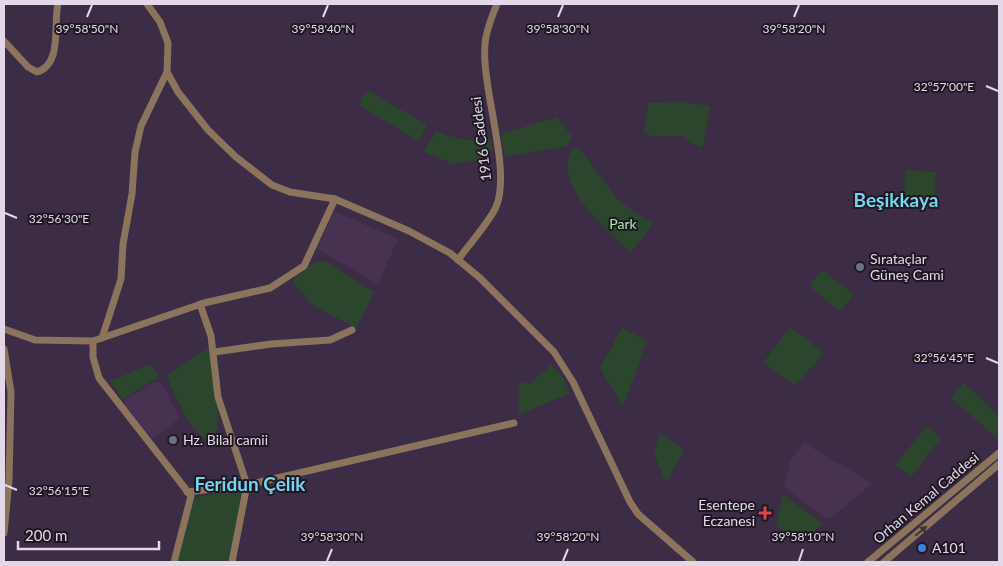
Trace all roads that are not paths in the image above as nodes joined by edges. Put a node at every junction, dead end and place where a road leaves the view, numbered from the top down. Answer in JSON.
{"nodes":[{"id":1,"x":58,"y":4,"type":"edge"},
{"id":2,"x":147,"y":4,"type":"edge"},
{"id":3,"x":497,"y":4,"type":"edge"},
{"id":4,"x":4,"y":41,"type":"edge"},
{"id":5,"x":167,"y":72,"type":"junction"},
{"id":6,"x":335,"y":199,"type":"junction"},
{"id":7,"x":458,"y":260,"type":"junction"},
{"id":8,"x":200,"y":304,"type":"junction"},
{"id":9,"x":4,"y":329,"type":"edge"},
{"id":10,"x":352,"y":330,"type":"dead end"},
{"id":11,"x":102,"y":338,"type":"junction"},
{"id":12,"x":92,"y":341,"type":"junction"},
{"id":13,"x":4,"y":349,"type":"edge"},
{"id":14,"x":214,"y":352,"type":"junction"},
{"id":15,"x":514,"y":423,"type":"dead end"},
{"id":16,"x":999,"y":453,"type":"edge"},
{"id":17,"x":999,"y":464,"type":"edge"},
{"id":18,"x":983,"y":466,"type":"junction"},
{"id":19,"x":988,"y":475,"type":"junction"},
{"id":20,"x":247,"y":485,"type":"junction"},
{"id":21,"x":188,"y":492,"type":"junction"},
{"id":22,"x":4,"y":533,"type":"edge"},
{"id":23,"x":174,"y":562,"type":"edge"},
{"id":24,"x":232,"y":562,"type":"edge"},
{"id":25,"x":693,"y":562,"type":"edge"},
{"id":26,"x":868,"y":562,"type":"edge"},
{"id":27,"x":884,"y":562,"type":"edge"}],
"edges":[{"from":1,"to":4,"type":"street"},
{"from":2,"to":5,"type":"street"},
{"from":3,"to":7,"type":"street","name":"1916 Caddesi"},
{"from":5,"to":6,"type":"street"},
{"from":5,"to":11,"type":"street"},
{"from":6,"to":7,"type":"street"},
{"from":6,"to":8,"type":"street"},
{"from":7,"to":25,"type":"street"},
{"from":8,"to":11,"type":"street"},
{"from":8,"to":14,"type":"street"},
{"from":9,"to":12,"type":"street"},
{"from":10,"to":14,"type":"street"},
{"from":11,"to":12,"type":"street"},
{"from":12,"to":21,"type":"street"},
{"from":13,"to":22,"type":"street"},
{"from":14,"to":20,"type":"street"},
{"from":15,"to":20,"type":"street"},
{"from":16,"to":18,"type":"street","name":"Orhan Kemal Caddesi"},
{"from":17,"to":19,"type":"street","name":"Orhan Kemal Caddesi"},
{"from":18,"to":19,"type":"street"},
{"from":18,"to":26,"type":"street","name":"Orhan Kemal Caddesi"},
{"from":27,"to":19,"type":"street","name":"Orhan Kemal Caddesi","one_way":true},
{"from":20,"to":21,"type":"street"},
{"from":20,"to":24,"type":"street"},
{"from":21,"to":23,"type":"street"}]}
